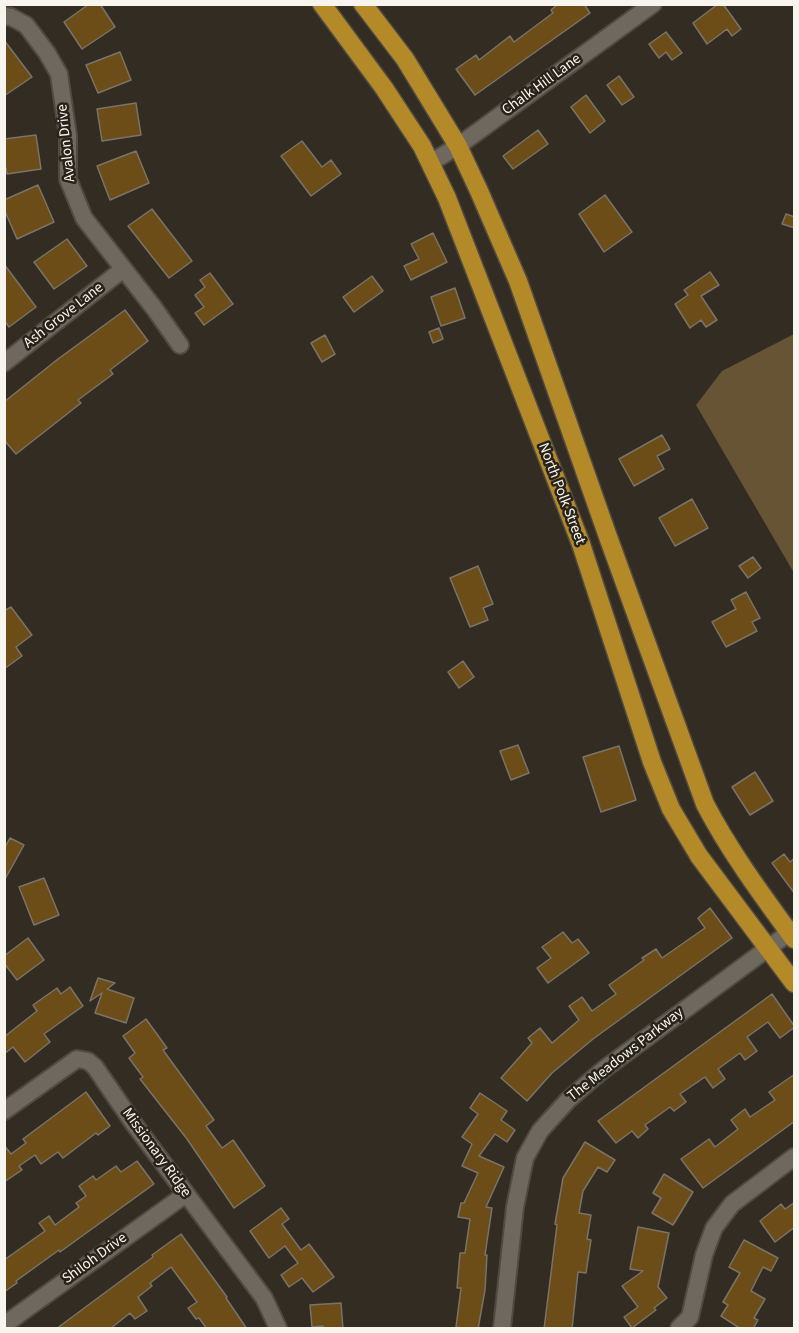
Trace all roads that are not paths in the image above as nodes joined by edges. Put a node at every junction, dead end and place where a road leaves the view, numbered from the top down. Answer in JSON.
{"nodes":[{"id":1,"x":322,"y":4,"type":"edge"},
{"id":2,"x":363,"y":4,"type":"edge"},
{"id":3,"x":653,"y":4,"type":"edge"},
{"id":4,"x":4,"y":16,"type":"edge"},
{"id":5,"x":458,"y":146,"type":"junction"},
{"id":6,"x":430,"y":163,"type":"junction"},
{"id":7,"x":122,"y":270,"type":"junction"},
{"id":8,"x":180,"y":345,"type":"dead end"},
{"id":9,"x":4,"y":363,"type":"edge"},
{"id":10,"x":607,"y":534,"type":"junction"},
{"id":11,"x":581,"y":544,"type":"junction"},
{"id":12,"x":793,"y":934,"type":"edge"},
{"id":13,"x":768,"y":948,"type":"junction"},
{"id":14,"x":795,"y":983,"type":"edge"},
{"id":15,"x":4,"y":1111,"type":"edge"},
{"id":16,"x":794,"y":1158,"type":"edge"},
{"id":17,"x":186,"y":1194,"type":"junction"},
{"id":18,"x":4,"y":1325,"type":"edge"},
{"id":19,"x":278,"y":1329,"type":"edge"},
{"id":20,"x":502,"y":1329,"type":"edge"},
{"id":21,"x":679,"y":1329,"type":"edge"}],
"edges":[{"from":1,"to":6,"type":"main road","name":"North Polk Street"},
{"from":2,"to":5,"type":"main road","name":"North Polk Street"},
{"from":3,"to":5,"type":"street","name":"Chalk Hill Lane"},
{"from":4,"to":7,"type":"street","name":"Avalon Drive"},
{"from":5,"to":6,"type":"street","name":"Chalk Hill Lane"},
{"from":5,"to":10,"type":"main road","name":"North Polk Street"},
{"from":6,"to":11,"type":"main road","name":"North Polk Street"},
{"from":7,"to":8,"type":"street","name":"Avalon Drive"},
{"from":7,"to":9,"type":"street","name":"Ash Grove Lane"},
{"from":10,"to":11,"type":"main road"},
{"from":10,"to":12,"type":"main road","name":"North Polk Street"},
{"from":11,"to":13,"type":"main road","name":"North Polk Street"},
{"from":12,"to":13,"type":"street","name":"The Meadows Parkway"},
{"from":13,"to":14,"type":"main road","name":"North Polk Street"},
{"from":13,"to":20,"type":"street","name":"The Meadows Parkway"},
{"from":15,"to":17,"type":"street","name":"Missionary Ridge"},
{"from":16,"to":21,"type":"street"},
{"from":17,"to":18,"type":"street","name":"Shiloh Drive"},
{"from":17,"to":19,"type":"street","name":"Missionary Ridge"}]}
